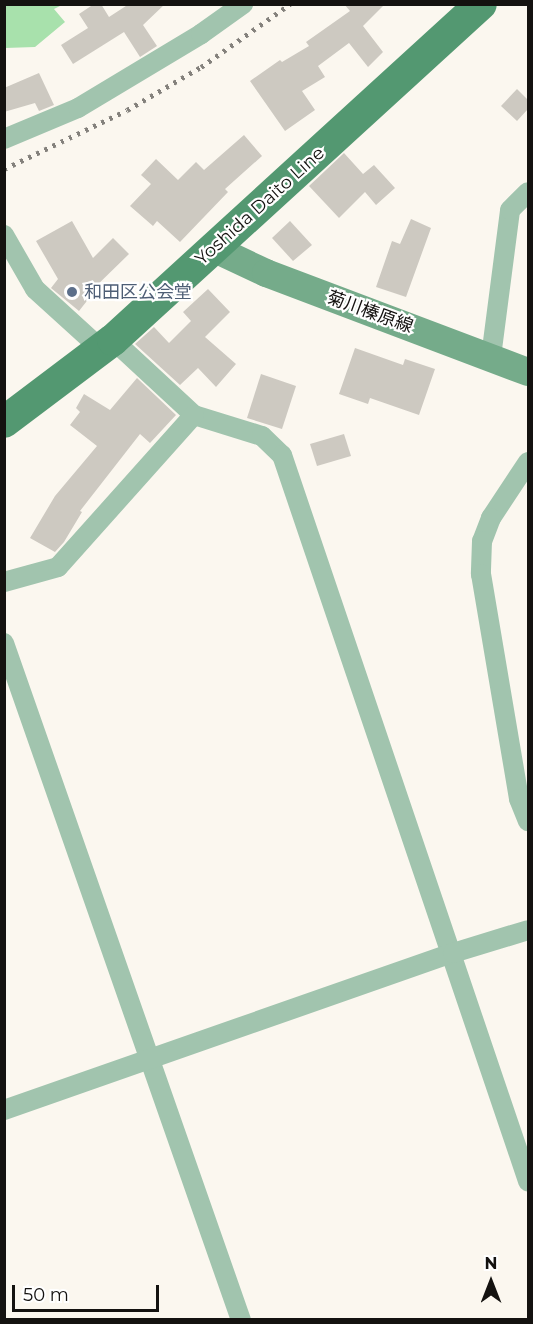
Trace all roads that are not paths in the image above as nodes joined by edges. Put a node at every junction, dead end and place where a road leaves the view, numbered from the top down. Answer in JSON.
{"nodes":[{"id":1,"x":243,"y":4,"type":"edge"},
{"id":2,"x":481,"y":4,"type":"edge"},
{"id":3,"x":4,"y":139,"type":"edge"},
{"id":4,"x":528,"y":192,"type":"edge"},
{"id":5,"x":4,"y":235,"type":"edge"},
{"id":6,"x":213,"y":248,"type":"junction"},
{"id":7,"x":107,"y":345,"type":"junction"},
{"id":8,"x":491,"y":357,"type":"junction"},
{"id":9,"x":528,"y":372,"type":"edge"},
{"id":10,"x":194,"y":415,"type":"junction"},
{"id":11,"x":4,"y":422,"type":"edge"},
{"id":12,"x":528,"y":462,"type":"edge"},
{"id":13,"x":4,"y":582,"type":"edge"},
{"id":14,"x":4,"y":643,"type":"edge"},
{"id":15,"x":528,"y":821,"type":"edge"},
{"id":16,"x":528,"y":930,"type":"edge"},
{"id":17,"x":453,"y":953,"type":"junction"},
{"id":18,"x":150,"y":1060,"type":"junction"},
{"id":19,"x":4,"y":1110,"type":"edge"},
{"id":20,"x":528,"y":1181,"type":"edge"},
{"id":21,"x":242,"y":1320,"type":"edge"}],
"edges":[{"from":1,"to":3,"type":"street"},
{"from":2,"to":6,"type":"main road","name":"Yoshida Daito Line"},
{"from":4,"to":8,"type":"street"},
{"from":5,"to":7,"type":"street"},
{"from":6,"to":7,"type":"main road","name":"Yoshida Daito Line"},
{"from":6,"to":8,"type":"main road","name":"菊川榛原線"},
{"from":7,"to":10,"type":"street"},
{"from":7,"to":11,"type":"main road","name":"Yoshida Daito Line"},
{"from":8,"to":9,"type":"main road","name":"菊川榛原線"},
{"from":10,"to":13,"type":"street"},
{"from":10,"to":17,"type":"street"},
{"from":12,"to":15,"type":"street"},
{"from":14,"to":18,"type":"street"},
{"from":16,"to":17,"type":"street"},
{"from":17,"to":18,"type":"street"},
{"from":17,"to":20,"type":"street"},
{"from":18,"to":19,"type":"street"},
{"from":18,"to":21,"type":"street"}]}
